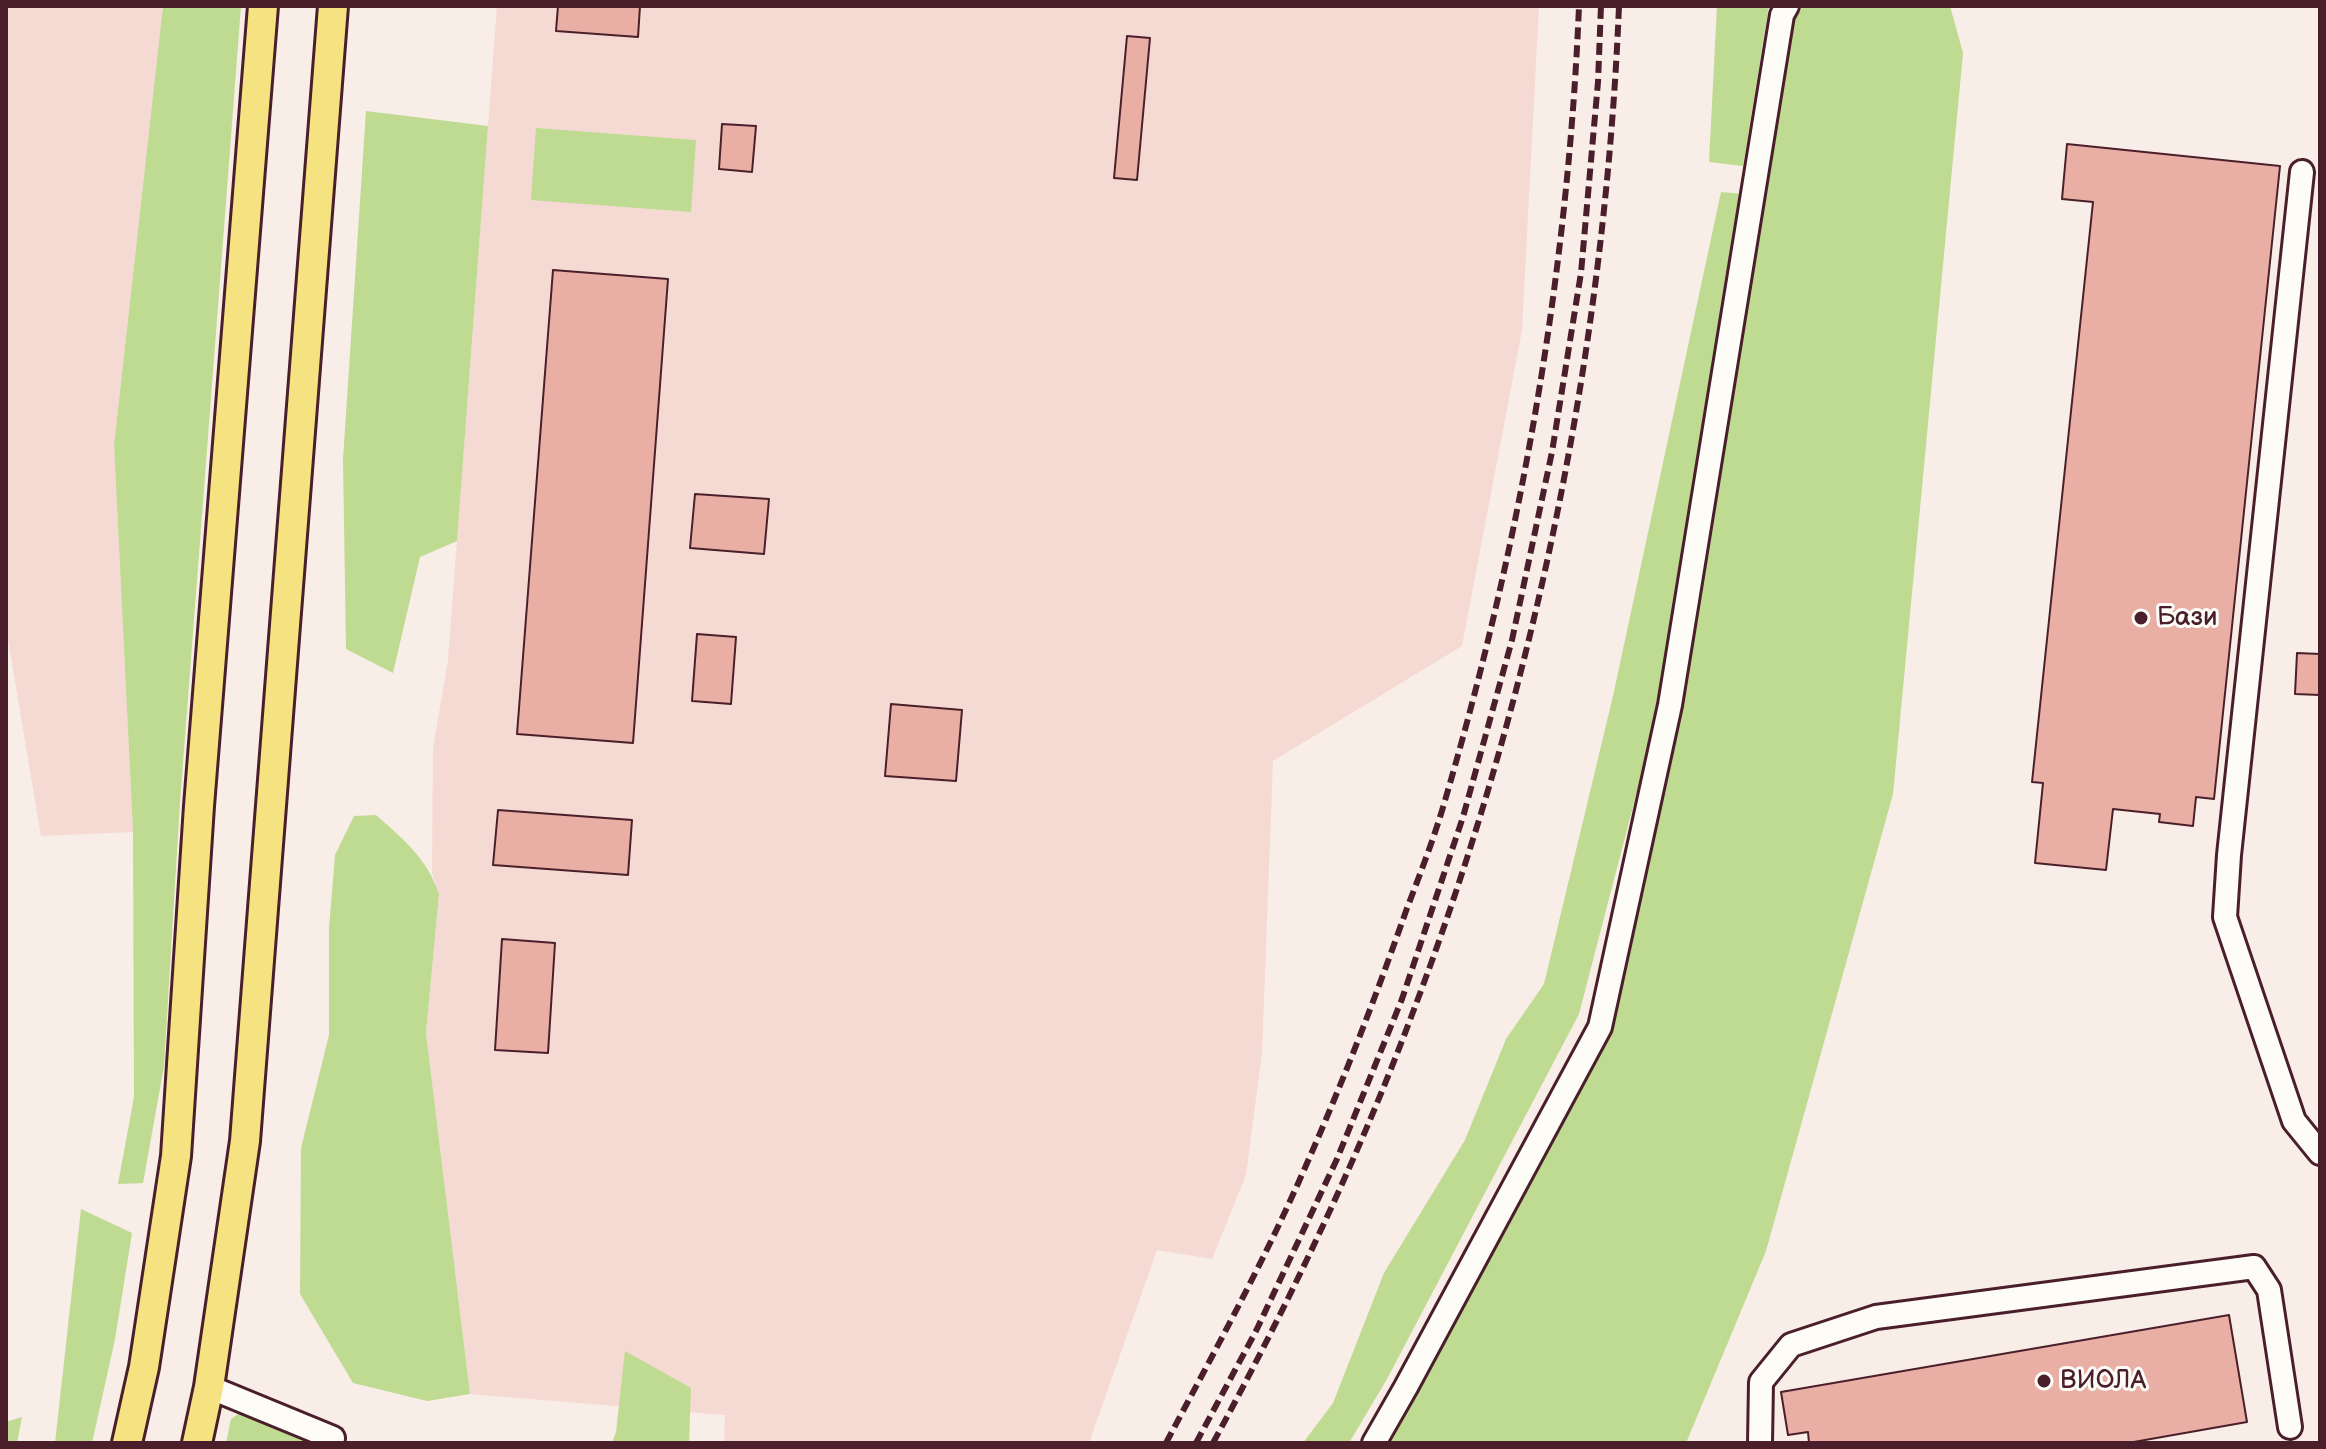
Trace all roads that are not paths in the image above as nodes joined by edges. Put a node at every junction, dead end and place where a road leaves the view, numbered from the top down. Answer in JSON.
{"nodes":[{"id":1,"x":263,"y":6,"type":"edge"},
{"id":2,"x":333,"y":6,"type":"edge"},
{"id":3,"x":1787,"y":6,"type":"edge"},
{"id":4,"x":2302,"y":172,"type":"dead end"},
{"id":5,"x":2320,"y":1153,"type":"edge"},
{"id":6,"x":209,"y":1387,"type":"junction"},
{"id":7,"x":2290,"y":1427,"type":"dead end"},
{"id":8,"x":127,"y":1443,"type":"edge"},
{"id":9,"x":197,"y":1443,"type":"edge"},
{"id":10,"x":332,"y":1443,"type":"edge"},
{"id":11,"x":1374,"y":1443,"type":"edge"},
{"id":12,"x":1760,"y":1443,"type":"edge"}],
"edges":[{"from":1,"to":8,"type":"main road"},
{"from":2,"to":6,"type":"main road"},
{"from":3,"to":11,"type":"street"},
{"from":4,"to":5,"type":"street"},
{"from":6,"to":9,"type":"main road"},
{"from":6,"to":10,"type":"street"},
{"from":7,"to":12,"type":"street"}]}
